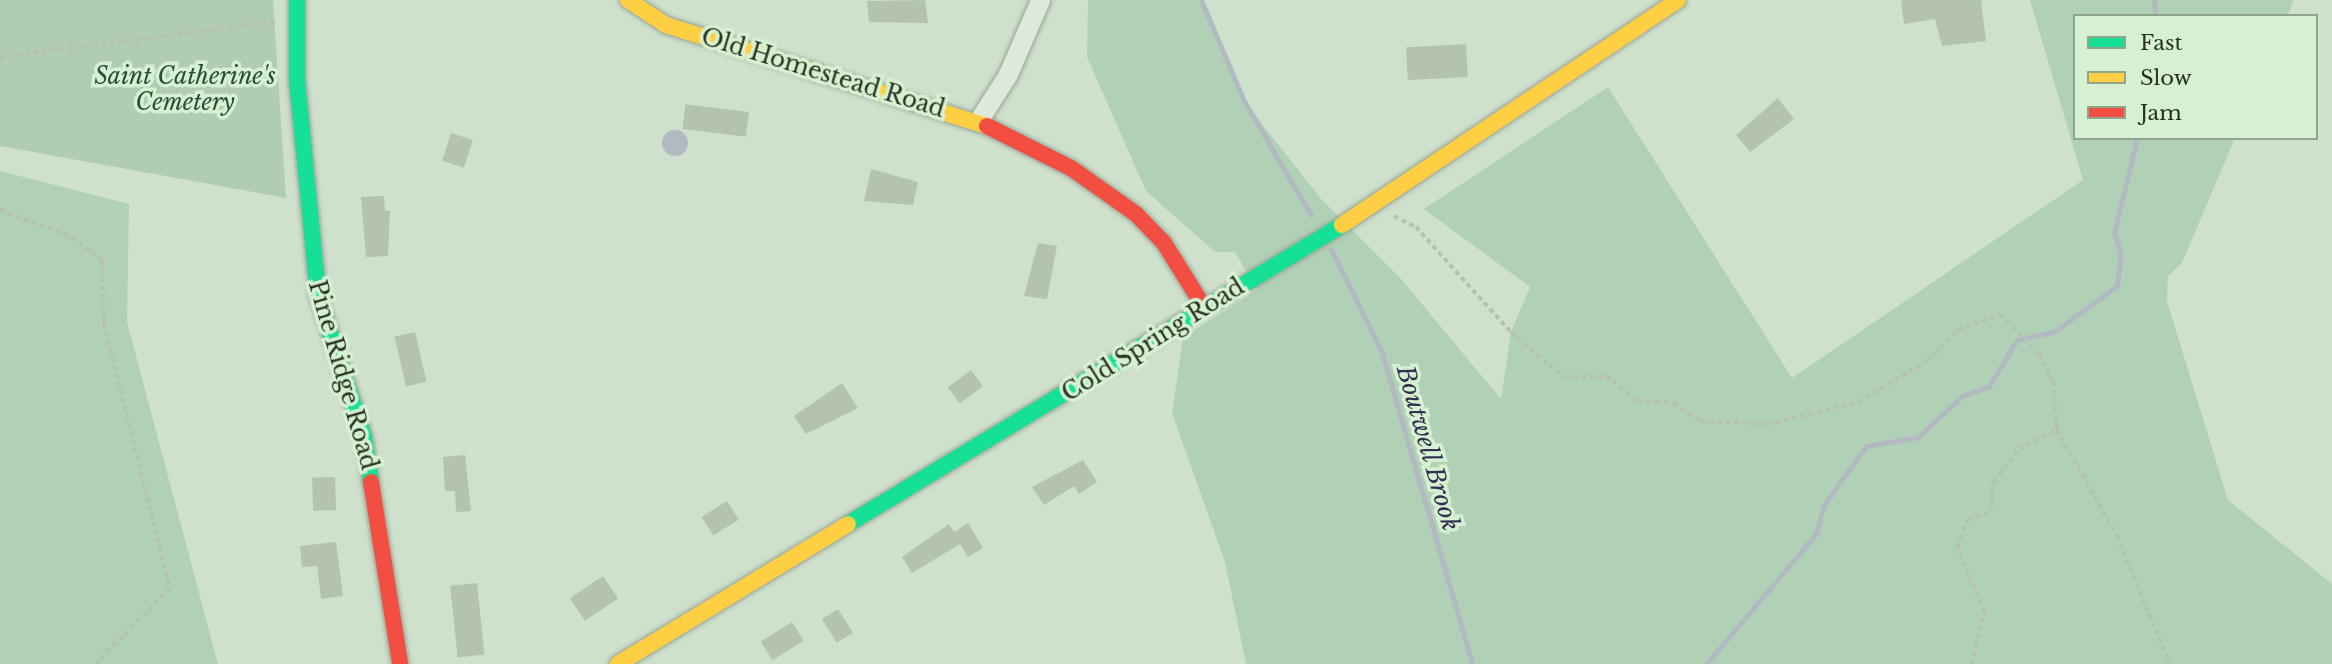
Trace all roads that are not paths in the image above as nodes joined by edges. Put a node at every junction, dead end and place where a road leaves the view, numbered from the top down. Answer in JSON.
{"nodes":[{"id":1,"x":297,"y":0,"type":"edge"},
{"id":2,"x":628,"y":0,"type":"edge"},
{"id":3,"x":1040,"y":0,"type":"edge"},
{"id":4,"x":1678,"y":0,"type":"edge"},
{"id":5,"x":978,"y":121,"type":"junction"},
{"id":6,"x":1204,"y":307,"type":"junction"},
{"id":7,"x":400,"y":664,"type":"edge"},
{"id":8,"x":618,"y":664,"type":"edge"}],
"edges":[{"from":1,"to":7,"type":"street","name":"Pine Ridge Road"},
{"from":2,"to":5,"type":"street","name":"Old Homestead Road"},
{"from":3,"to":5,"type":"street"},
{"from":4,"to":6,"type":"street","name":"Cold Spring Road"},
{"from":5,"to":6,"type":"street","name":"Old Homestead Road"},
{"from":6,"to":8,"type":"street","name":"Cold Spring Road"}]}
